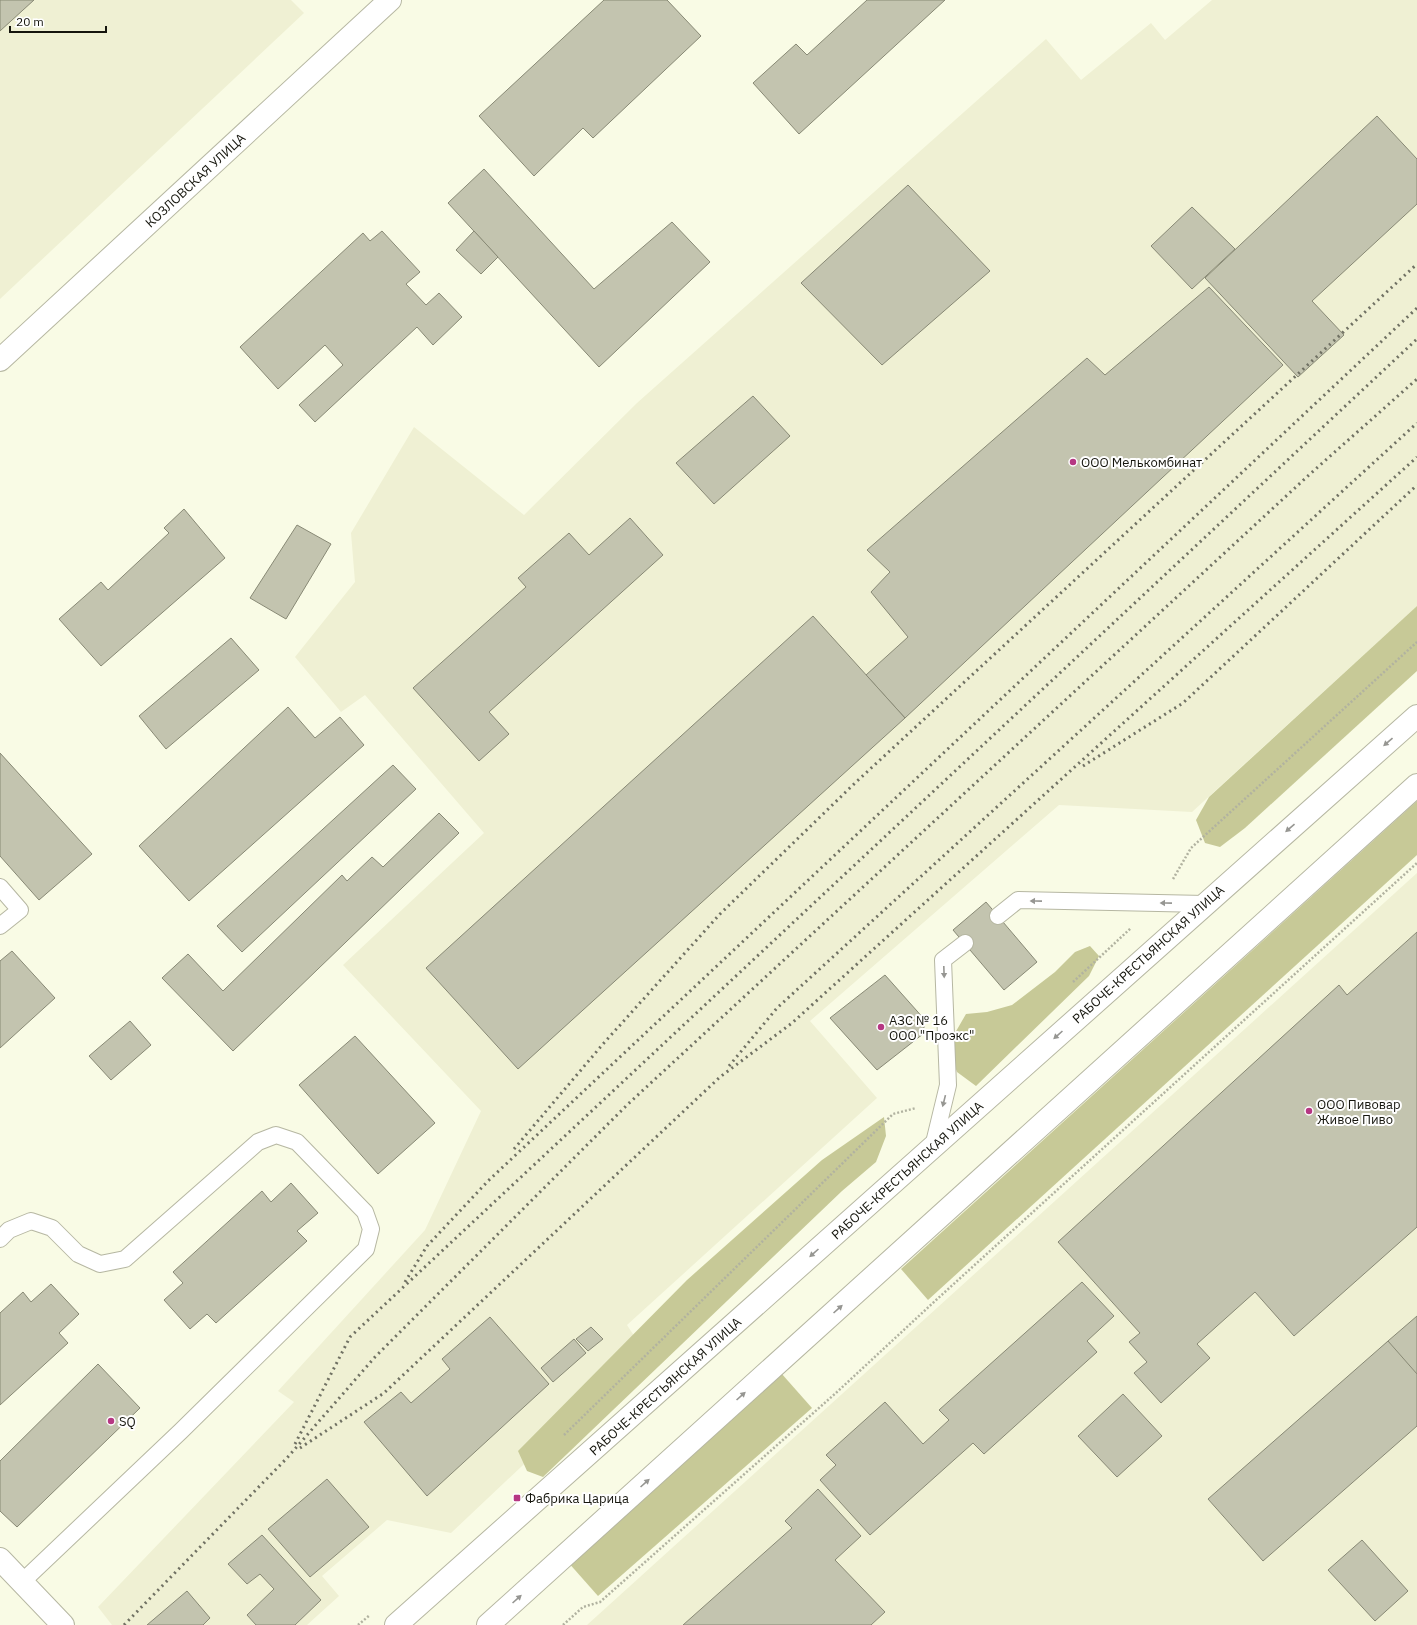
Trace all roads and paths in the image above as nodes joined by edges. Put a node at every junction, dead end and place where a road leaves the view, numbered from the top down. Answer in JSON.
{"nodes":[{"id":1,"x":390,"y":0,"type":"edge"},
{"id":2,"x":0,"y":360,"type":"edge"},
{"id":3,"x":1417,"y":642,"type":"edge"},
{"id":4,"x":1417,"y":716,"type":"edge"},
{"id":5,"x":1417,"y":785,"type":"edge"},
{"id":6,"x":1417,"y":863,"type":"edge"},
{"id":7,"x":0,"y":887,"type":"edge"},
{"id":8,"x":1158,"y":903,"type":"junction"},
{"id":9,"x":1204,"y":904,"type":"junction"},
{"id":10,"x":998,"y":916,"type":"dead end"},
{"id":11,"x":0,"y":926,"type":"edge"},
{"id":12,"x":965,"y":943,"type":"dead end"},
{"id":13,"x":1071,"y":983,"type":"dead end"},
{"id":14,"x":944,"y":1101,"type":"junction"},
{"id":15,"x":933,"y":1147,"type":"junction"},
{"id":16,"x":0,"y":1239,"type":"edge"},
{"id":17,"x":562,"y":1437,"type":"dead end"},
{"id":18,"x":0,"y":1559,"type":"edge"},
{"id":19,"x":22,"y":1582,"type":"junction"},
{"id":20,"x":376,"y":1610,"type":"dead end"},
{"id":21,"x":63,"y":1625,"type":"edge"},
{"id":22,"x":358,"y":1625,"type":"edge"},
{"id":23,"x":396,"y":1625,"type":"edge"},
{"id":24,"x":488,"y":1625,"type":"edge"},
{"id":25,"x":563,"y":1625,"type":"edge"}],
"edges":[{"from":1,"to":2,"type":"main road","name":"КОЗЛОВСКАЯ УЛИЦА"},
{"from":3,"to":8,"type":"path"},
{"from":4,"to":9,"type":"main road","name":"РАБОЧЕ-КРЕСТЬЯНСКАЯ УЛИЦА","one_way":true},
{"from":24,"to":5,"type":"main road","one_way":true},
{"from":6,"to":25,"type":"path"},
{"from":7,"to":11,"type":"lane"},
{"from":9,"to":8,"type":"lane","one_way":true},
{"from":8,"to":10,"type":"lane","one_way":true},
{"from":8,"to":13,"type":"path"},
{"from":9,"to":15,"type":"main road","name":"РАБОЧЕ-КРЕСТЬЯНСКАЯ УЛИЦА","one_way":true},
{"from":12,"to":14,"type":"lane","one_way":true},
{"from":14,"to":15,"type":"lane"},
{"from":14,"to":17,"type":"path"},
{"from":15,"to":23,"type":"main road","name":"РАБОЧЕ-КРЕСТЬЯНСКАЯ УЛИЦА","one_way":true},
{"from":16,"to":19,"type":"lane"},
{"from":18,"to":19,"type":"main road"},
{"from":19,"to":21,"type":"main road"},
{"from":20,"to":22,"type":"path"}]}
